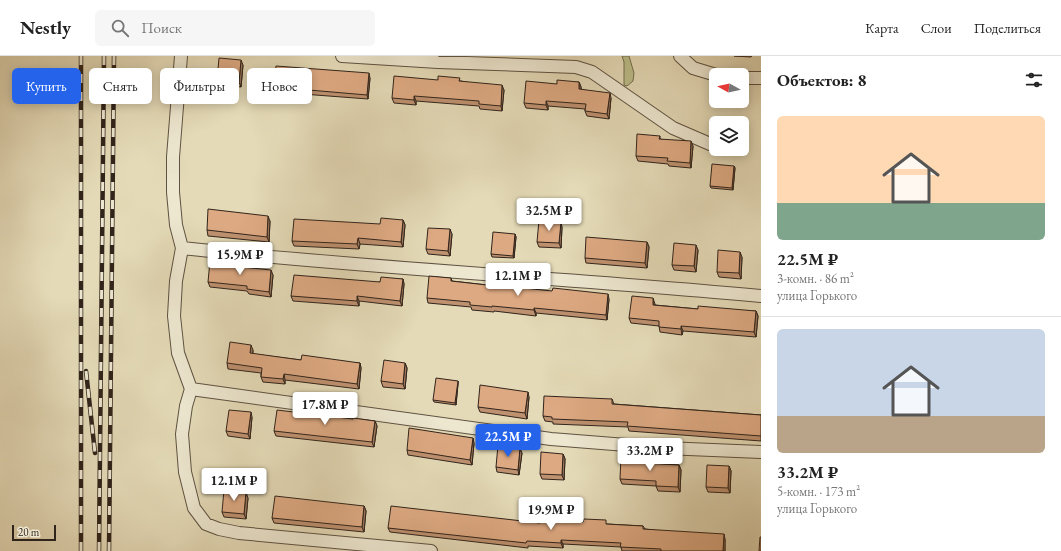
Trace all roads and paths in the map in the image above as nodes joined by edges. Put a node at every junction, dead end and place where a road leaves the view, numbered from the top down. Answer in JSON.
{"nodes":[{"id":1,"x":181,"y":56,"type":"edge"},
{"id":2,"x":342,"y":56,"type":"edge"},
{"id":3,"x":680,"y":56,"type":"edge"},
{"id":4,"x":709,"y":73,"type":"edge"},
{"id":5,"x":749,"y":78,"type":"edge"},
{"id":6,"x":761,"y":78,"type":"edge"},
{"id":7,"x":709,"y":144,"type":"edge"},
{"id":8,"x":182,"y":248,"type":"junction"},
{"id":9,"x":761,"y":296,"type":"edge"},
{"id":10,"x":190,"y":390,"type":"junction"},
{"id":11,"x":761,"y":452,"type":"edge"},
{"id":12,"x":431,"y":551,"type":"edge"}],
"edges":[{"from":1,"to":8,"type":"street"},
{"from":2,"to":7,"type":"street"},
{"from":3,"to":4,"type":"street"},
{"from":5,"to":6,"type":"street"},
{"from":8,"to":9,"type":"street"},
{"from":8,"to":10,"type":"street"},
{"from":10,"to":11,"type":"street"},
{"from":10,"to":12,"type":"street"}]}
